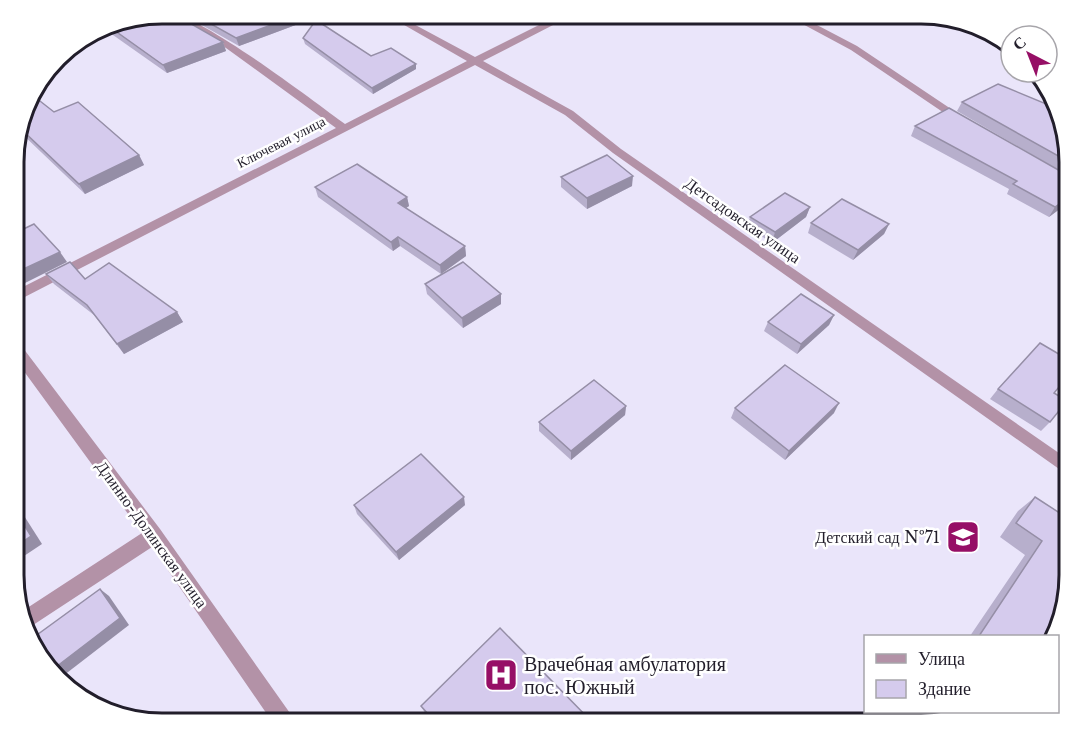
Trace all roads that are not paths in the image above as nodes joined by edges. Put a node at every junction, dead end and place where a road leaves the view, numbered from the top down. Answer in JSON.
{"nodes":[{"id":1,"x":191,"y":24,"type":"edge"},
{"id":2,"x":407,"y":24,"type":"edge"},
{"id":3,"x":548,"y":24,"type":"edge"},
{"id":4,"x":808,"y":24,"type":"edge"},
{"id":5,"x":473,"y":61,"type":"junction"},
{"id":6,"x":969,"y":125,"type":"edge"},
{"id":7,"x":342,"y":127,"type":"junction"},
{"id":8,"x":24,"y":292,"type":"edge"},
{"id":9,"x":24,"y":360,"type":"edge"},
{"id":10,"x":1059,"y":462,"type":"edge"},
{"id":11,"x":154,"y":535,"type":"junction"},
{"id":12,"x":31,"y":617,"type":"edge"},
{"id":13,"x":278,"y":713,"type":"edge"}],
"edges":[{"from":1,"to":7,"type":"street"},
{"from":2,"to":5,"type":"street","name":"Детсадовская улица"},
{"from":3,"to":5,"type":"street","name":"Ключевая улица"},
{"from":4,"to":6,"type":"street"},
{"from":5,"to":7,"type":"street","name":"Ключевая улица"},
{"from":5,"to":10,"type":"street","name":"Детсадовская улица"},
{"from":7,"to":8,"type":"street","name":"Ключевая улица"},
{"from":9,"to":11,"type":"street","name":"Длинно-Долинская улица"},
{"from":11,"to":12,"type":"street"},
{"from":11,"to":13,"type":"street","name":"Длинно-Долинская улица"}]}
